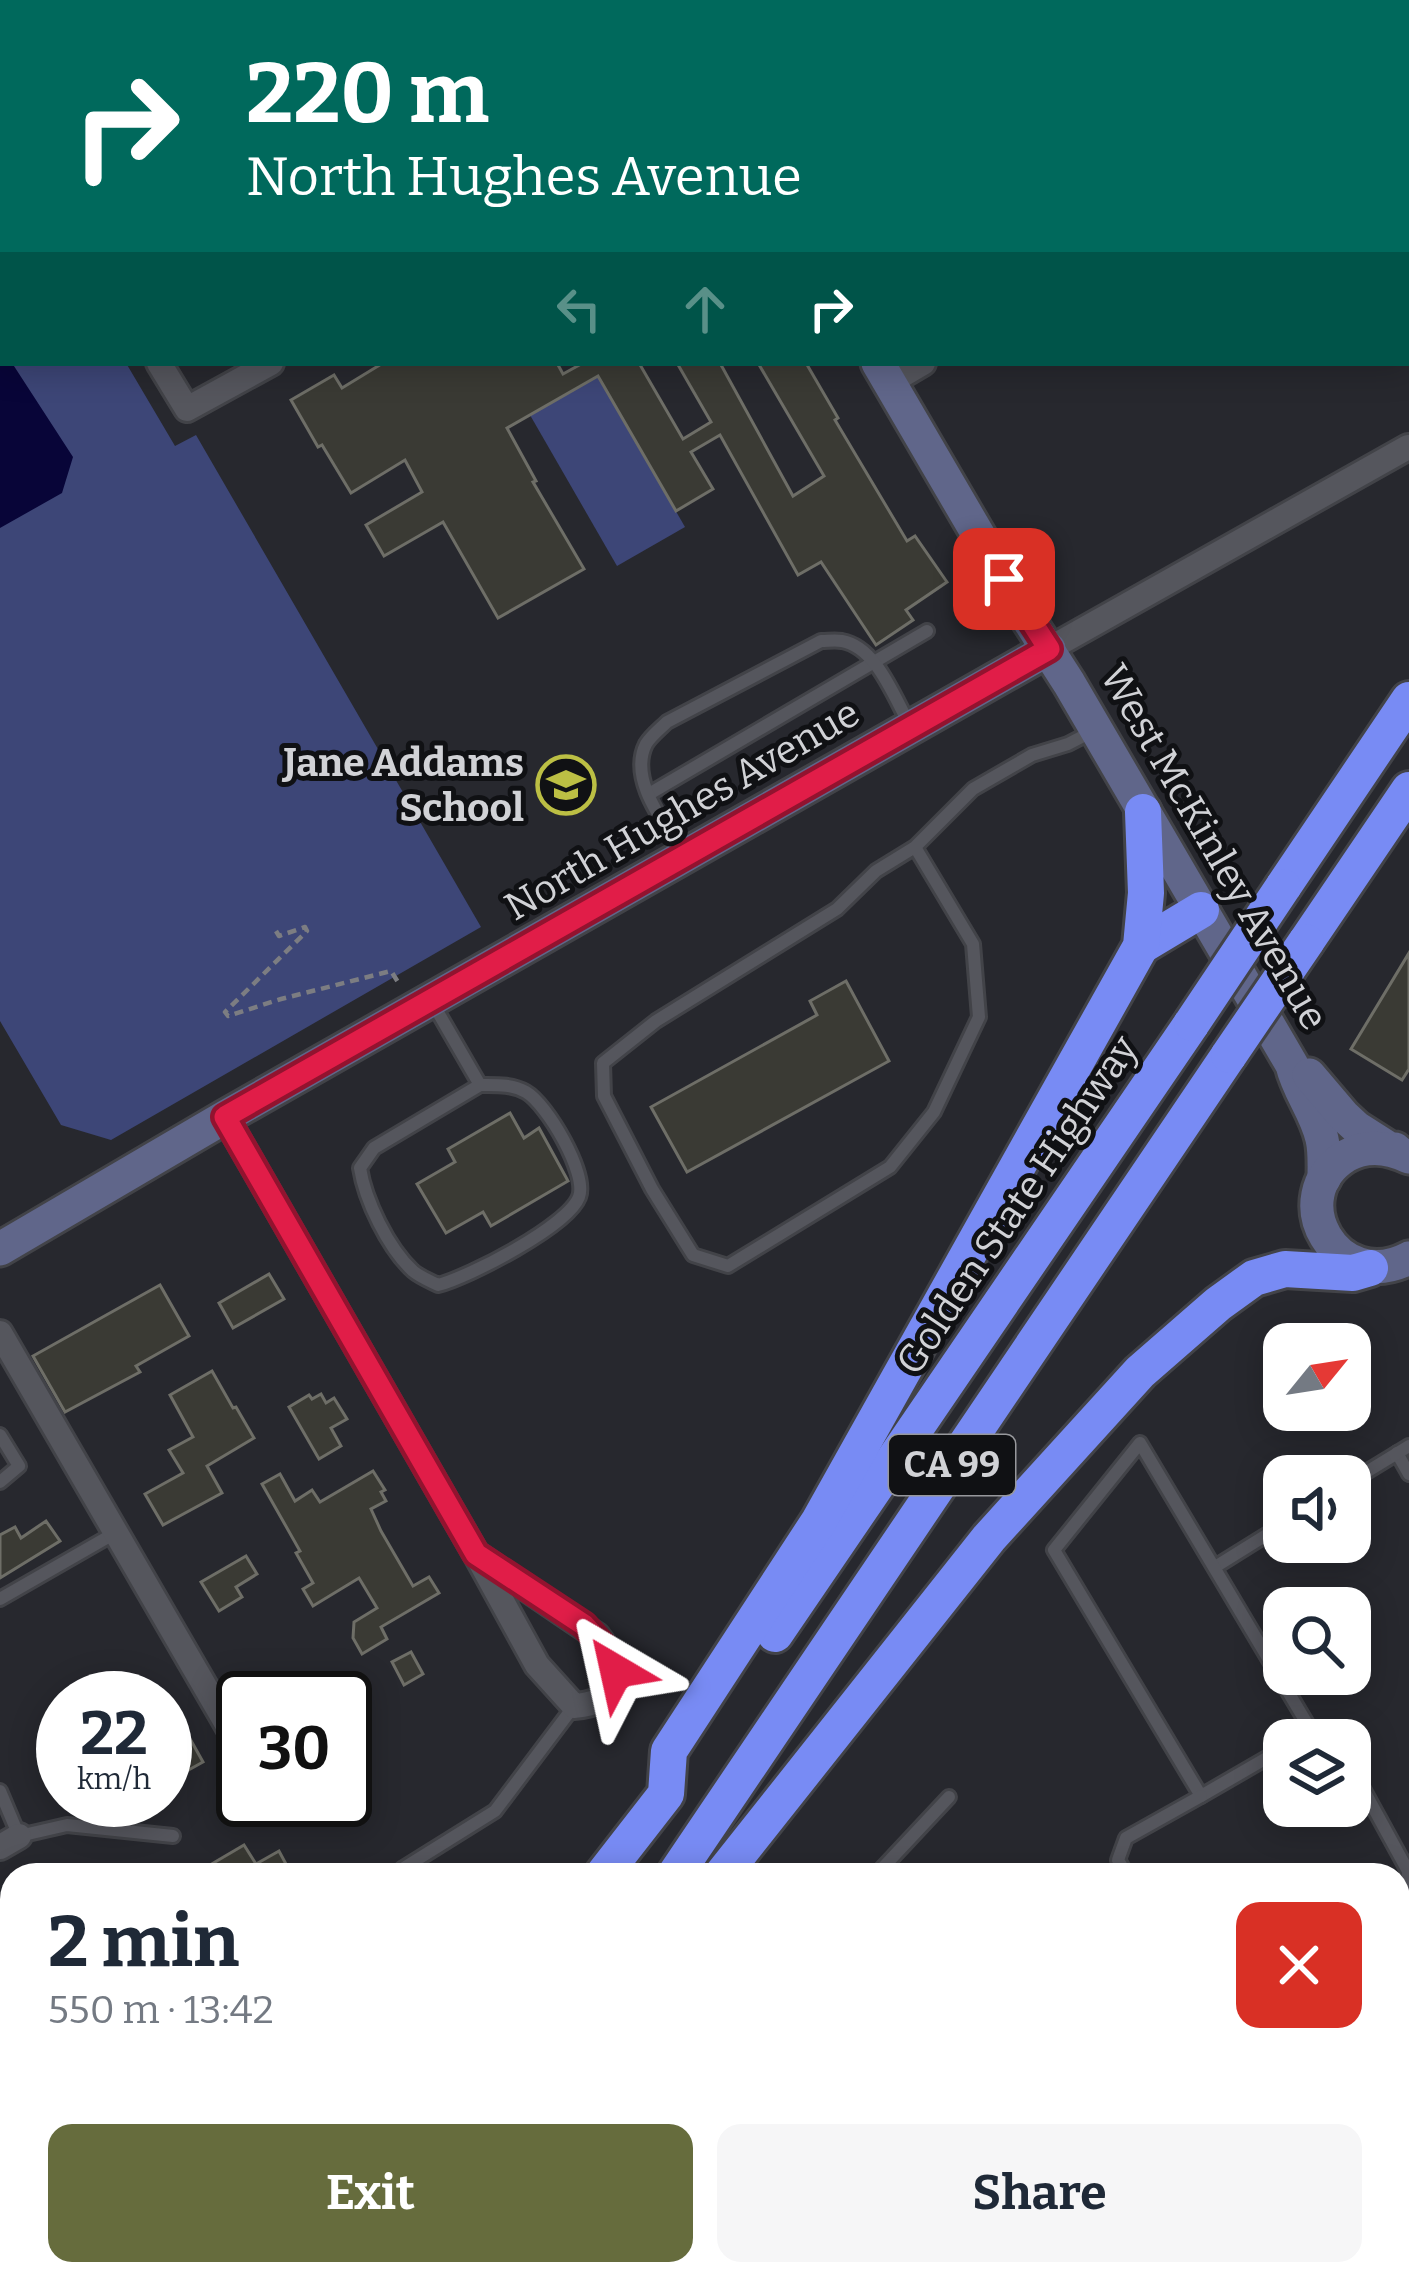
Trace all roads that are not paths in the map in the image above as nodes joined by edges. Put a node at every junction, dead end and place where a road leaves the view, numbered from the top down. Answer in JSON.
{"nodes":[{"id":1,"x":161,"y":366,"type":"edge"},
{"id":2,"x":266,"y":366,"type":"edge"},
{"id":3,"x":883,"y":373,"type":"edge"},
{"id":4,"x":1408,"y":447,"type":"edge"},
{"id":5,"x":927,"y":631,"type":"dead end"},
{"id":6,"x":1049,"y":649,"type":"junction"},
{"id":7,"x":874,"y":664,"type":"junction"},
{"id":8,"x":1409,"y":700,"type":"edge"},
{"id":9,"x":911,"y":728,"type":"junction"},
{"id":10,"x":1096,"y":729,"type":"junction"},
{"id":11,"x":1409,"y":790,"type":"edge"},
{"id":12,"x":649,"y":794,"type":"junction"},
{"id":13,"x":1143,"y":812,"type":"junction"},
{"id":14,"x":915,"y":847,"type":"junction"},
{"id":15,"x":685,"y":857,"type":"junction"},
{"id":16,"x":1201,"y":910,"type":"junction"},
{"id":17,"x":1141,"y":946,"type":"junction"},
{"id":18,"x":432,"y":1001,"type":"junction"},
{"id":19,"x":1292,"y":1064,"type":"junction"},
{"id":20,"x":480,"y":1084,"type":"junction"},
{"id":21,"x":225,"y":1117,"type":"junction"},
{"id":22,"x":1403,"y":1152,"type":"edge"},
{"id":23,"x":1324,"y":1179,"type":"junction"},
{"id":24,"x":0,"y":1250,"type":"edge"},
{"id":25,"x":1409,"y":1258,"type":"edge"},
{"id":26,"x":1370,"y":1268,"type":"junction"},
{"id":27,"x":0,"y":1333,"type":"edge"},
{"id":28,"x":0,"y":1435,"type":"edge"},
{"id":29,"x":1403,"y":1450,"type":"edge"},
{"id":30,"x":1371,"y":1470,"type":"edge"},
{"id":31,"x":1409,"y":1474,"type":"edge"},
{"id":32,"x":0,"y":1482,"type":"edge"},
{"id":33,"x":115,"y":1533,"type":"junction"},
{"id":34,"x":1263,"y":1537,"type":"edge"},
{"id":35,"x":476,"y":1554,"type":"junction"},
{"id":36,"x":1215,"y":1567,"type":"junction"},
{"id":37,"x":0,"y":1599,"type":"edge"},
{"id":38,"x":216,"y":1706,"type":"edge"},
{"id":39,"x":574,"y":1706,"type":"junction"},
{"id":40,"x":1307,"y":1719,"type":"edge"},
{"id":41,"x":1263,"y":1760,"type":"edge"},
{"id":42,"x":0,"y":1790,"type":"edge"},
{"id":43,"x":666,"y":1794,"type":"junction"},
{"id":44,"x":1201,"y":1796,"type":"junction"},
{"id":45,"x":950,"y":1797,"type":"dead end"},
{"id":46,"x":1371,"y":1803,"type":"edge"},
{"id":47,"x":173,"y":1836,"type":"dead end"},
{"id":48,"x":10,"y":1842,"type":"edge"},
{"id":49,"x":412,"y":1863,"type":"edge"},
{"id":50,"x":616,"y":1863,"type":"edge"},
{"id":51,"x":683,"y":1863,"type":"edge"},
{"id":52,"x":732,"y":1863,"type":"edge"},
{"id":53,"x":887,"y":1863,"type":"edge"},
{"id":54,"x":1120,"y":1863,"type":"edge"},
{"id":55,"x":1404,"y":1863,"type":"edge"}],
"edges":[{"from":1,"to":2,"type":"street"},
{"from":3,"to":6,"type":"main road","name":"West McKinley Avenue"},
{"from":4,"to":6,"type":"street","name":"North Hughes Avenue"},
{"from":5,"to":7,"type":"lane"},
{"from":6,"to":9,"type":"main road","name":"North Hughes Avenue"},
{"from":6,"to":10,"type":"main road","name":"West McKinley Avenue"},
{"from":7,"to":9,"type":"lane"},
{"from":7,"to":12,"type":"lane"},
{"from":7,"to":12,"type":"lane"},
{"from":8,"to":43,"type":"highway","name":"Golden State Highway","number":"CA 99","bridge":true},
{"from":9,"to":15,"type":"main road","name":"North Hughes Avenue"},
{"from":10,"to":13,"type":"main road","name":"West McKinley Avenue"},
{"from":10,"to":14,"type":"lane"},
{"from":11,"to":51,"type":"highway","number":"CA 99","bridge":true},
{"from":12,"to":15,"type":"lane"},
{"from":13,"to":16,"type":"main road","name":"West McKinley Avenue"},
{"from":13,"to":17,"type":"highway"},
{"from":14,"to":14,"type":"lane"},
{"from":15,"to":18,"type":"main road","name":"North Hughes Avenue"},
{"from":16,"to":17,"type":"highway"},
{"from":16,"to":19,"type":"main road","name":"West McKinley Avenue"},
{"from":17,"to":43,"type":"highway"},
{"from":18,"to":20,"type":"lane"},
{"from":18,"to":21,"type":"main road","name":"North Hughes Avenue"},
{"from":19,"to":22,"type":"main road","name":"West McKinley Avenue"},
{"from":19,"to":23,"type":"main road","name":"West McKinley Avenue"},
{"from":20,"to":20,"type":"lane"},
{"from":21,"to":24,"type":"main road","name":"North Hughes Avenue"},
{"from":21,"to":35,"type":"street"},
{"from":22,"to":23,"type":"main road","name":"West McKinley Avenue"},
{"from":23,"to":26,"type":"main road","name":"West McKinley Avenue"},
{"from":25,"to":26,"type":"main road"},
{"from":26,"to":52,"type":"highway"},
{"from":27,"to":33,"type":"street"},
{"from":28,"to":32,"type":"lane"},
{"from":29,"to":30,"type":"lane"},
{"from":29,"to":31,"type":"lane"},
{"from":33,"to":37,"type":"lane"},
{"from":33,"to":38,"type":"street"},
{"from":34,"to":36,"type":"lane"},
{"from":35,"to":39,"type":"street"},
{"from":35,"to":39,"type":"street"},
{"from":36,"to":40,"type":"lane"},
{"from":36,"to":44,"type":"lane"},
{"from":39,"to":49,"type":"lane"},
{"from":41,"to":44,"type":"lane"},
{"from":42,"to":48,"type":"lane"},
{"from":43,"to":50,"type":"highway","name":"Golden State Highway"},
{"from":44,"to":54,"type":"lane"},
{"from":45,"to":53,"type":"lane"},
{"from":46,"to":55,"type":"lane"},
{"from":47,"to":48,"type":"lane"}]}
